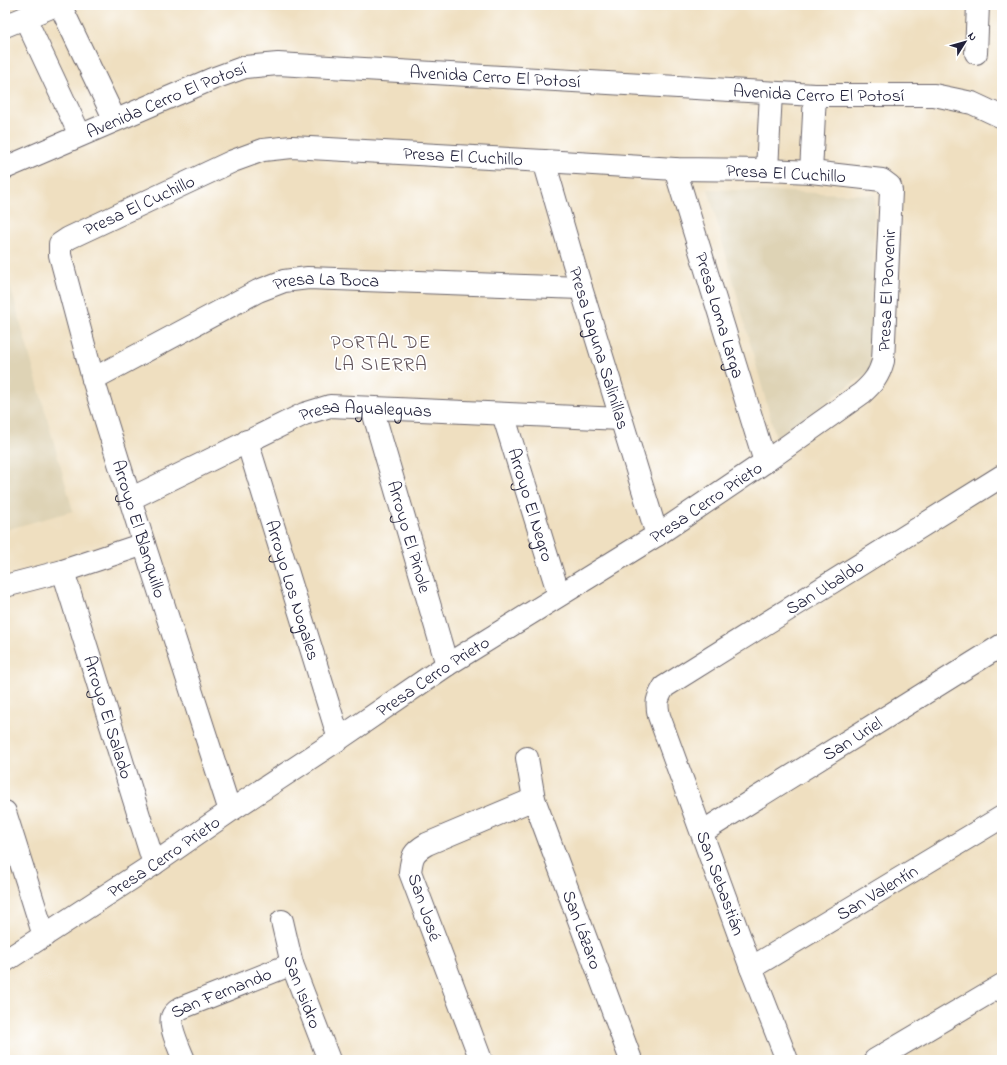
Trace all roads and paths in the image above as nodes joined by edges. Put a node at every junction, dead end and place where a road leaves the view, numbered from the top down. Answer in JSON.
{"nodes":[{"id":1,"x":978,"y":5,"type":"edge"},
{"id":2,"x":45,"y":9,"type":"edge"},
{"id":3,"x":5,"y":26,"type":"edge"},
{"id":4,"x":976,"y":52,"type":"dead end"},
{"id":5,"x":771,"y":93,"type":"junction"},
{"id":6,"x":815,"y":95,"type":"junction"},
{"id":7,"x":1002,"y":116,"type":"edge"},
{"id":8,"x":115,"y":120,"type":"junction"},
{"id":9,"x":80,"y":135,"type":"junction"},
{"id":10,"x":544,"y":161,"type":"junction"},
{"id":11,"x":5,"y":168,"type":"edge"},
{"id":12,"x":675,"y":169,"type":"junction"},
{"id":13,"x":767,"y":170,"type":"junction"},
{"id":14,"x":811,"y":172,"type":"junction"},
{"id":15,"x":886,"y":182,"type":"joint"},
{"id":16,"x":60,"y":244,"type":"joint"},
{"id":17,"x":581,"y":288,"type":"junction"},
{"id":18,"x":94,"y":378,"type":"junction"},
{"id":19,"x":862,"y":393,"type":"joint"},
{"id":20,"x":372,"y":408,"type":"junction"},
{"id":21,"x":503,"y":414,"type":"junction"},
{"id":22,"x":621,"y":419,"type":"junction"},
{"id":23,"x":247,"y":441,"type":"junction"},
{"id":24,"x":766,"y":462,"type":"junction"},
{"id":25,"x":1002,"y":476,"type":"edge"},
{"id":26,"x":130,"y":499,"type":"junction"},
{"id":27,"x":657,"y":535,"type":"junction"},
{"id":28,"x":144,"y":544,"type":"junction"},
{"id":29,"x":63,"y":571,"type":"junction"},
{"id":30,"x":5,"y":586,"type":"edge"},
{"id":31,"x":559,"y":595,"type":"junction"},
{"id":32,"x":1002,"y":645,"type":"edge"},
{"id":33,"x":447,"y":665,"type":"junction"},
{"id":34,"x":657,"y":705,"type":"joint"},
{"id":35,"x":339,"y":739,"type":"junction"},
{"id":36,"x":526,"y":758,"type":"dead end"},
{"id":37,"x":534,"y":799,"type":"junction"},
{"id":38,"x":230,"y":811,"type":"junction"},
{"id":39,"x":5,"y":812,"type":"edge"},
{"id":40,"x":1002,"y":817,"type":"edge"},
{"id":41,"x":702,"y":832,"type":"junction"},
{"id":42,"x":154,"y":864,"type":"junction"},
{"id":43,"x":282,"y":922,"type":"dead end"},
{"id":44,"x":44,"y":936,"type":"junction"},
{"id":45,"x":5,"y":961,"type":"edge"},
{"id":46,"x":292,"y":964,"type":"junction"},
{"id":47,"x":751,"y":968,"type":"junction"},
{"id":48,"x":1002,"y":985,"type":"edge"},
{"id":49,"x":184,"y":1060,"type":"edge"},
{"id":50,"x":329,"y":1060,"type":"edge"},
{"id":51,"x":481,"y":1060,"type":"edge"},
{"id":52,"x":631,"y":1060,"type":"edge"},
{"id":53,"x":787,"y":1060,"type":"edge"},
{"id":54,"x":874,"y":1060,"type":"edge"}],
"edges":[{"from":1,"to":4,"type":"street"},
{"from":2,"to":3,"type":"street"},
{"from":2,"to":8,"type":"street"},
{"from":2,"to":9,"type":"street"},
{"from":5,"to":6,"type":"street","name":"Avenida Cerro El Potosí"},
{"from":5,"to":8,"type":"street","name":"Avenida Cerro El Potosí"},
{"from":5,"to":13,"type":"street"},
{"from":6,"to":7,"type":"street","name":"Avenida Cerro El Potosí"},
{"from":6,"to":14,"type":"street"},
{"from":8,"to":9,"type":"street","name":"Avenida Cerro El Potosí"},
{"from":9,"to":11,"type":"street","name":"Avenida Cerro El Potosí"},
{"from":10,"to":12,"type":"street","name":"Presa El Cuchillo"},
{"from":10,"to":16,"type":"street","name":"Presa El Cuchillo"},
{"from":10,"to":17,"type":"street","name":"Presa Laguna Salinillas"},
{"from":12,"to":13,"type":"street","name":"Presa El Cuchillo"},
{"from":12,"to":24,"type":"street","name":"Presa Loma Larga"},
{"from":13,"to":14,"type":"street","name":"Presa El Cuchillo"},
{"from":14,"to":15,"type":"street","name":"Presa El Cuchillo"},
{"from":15,"to":19,"type":"street","name":"Presa El Porvenir"},
{"from":16,"to":18,"type":"street","name":"Arroyo El Blanquillo"},
{"from":17,"to":18,"type":"street","name":"Presa La Boca"},
{"from":17,"to":22,"type":"street","name":"Presa Laguna Salinillas"},
{"from":18,"to":26,"type":"street","name":"Arroyo El Blanquillo"},
{"from":19,"to":24,"type":"street","name":"Presa Cerro Prieto"},
{"from":20,"to":21,"type":"street","name":"Presa Agualeguas"},
{"from":20,"to":23,"type":"street","name":"Presa Agualeguas"},
{"from":20,"to":33,"type":"street","name":"Arroyo El Pinole"},
{"from":21,"to":22,"type":"street","name":"Presa Agualeguas"},
{"from":21,"to":31,"type":"street","name":"Arroyo El Negro"},
{"from":22,"to":27,"type":"street","name":"Presa Laguna Salinillas"},
{"from":23,"to":26,"type":"street","name":"Presa Agualeguas"},
{"from":23,"to":35,"type":"street","name":"Arroyo Los Nogales"},
{"from":24,"to":27,"type":"street","name":"Presa Cerro Prieto"},
{"from":25,"to":34,"type":"street","name":"San Ubaldo"},
{"from":26,"to":28,"type":"street","name":"Arroyo El Blanquillo"},
{"from":27,"to":31,"type":"street","name":"Presa Cerro Prieto"},
{"from":28,"to":29,"type":"street"},
{"from":28,"to":38,"type":"street","name":"Arroyo El Blanquillo"},
{"from":29,"to":30,"type":"street"},
{"from":29,"to":42,"type":"street","name":"Arroyo El Salado"},
{"from":31,"to":33,"type":"street","name":"Presa Cerro Prieto"},
{"from":32,"to":41,"type":"street","name":"San Uriel"},
{"from":33,"to":35,"type":"street","name":"Presa Cerro Prieto"},
{"from":34,"to":41,"type":"street","name":"San Sebastián"},
{"from":35,"to":38,"type":"street","name":"Presa Cerro Prieto"},
{"from":36,"to":37,"type":"street","name":"San Lázaro"},
{"from":37,"to":51,"type":"street","name":"San José"},
{"from":37,"to":52,"type":"street","name":"San Lázaro"},
{"from":38,"to":42,"type":"street","name":"Presa Cerro Prieto"},
{"from":39,"to":44,"type":"street"},
{"from":40,"to":47,"type":"street","name":"San Valentín"},
{"from":41,"to":47,"type":"street","name":"San Sebastián"},
{"from":42,"to":44,"type":"street","name":"Presa Cerro Prieto"},
{"from":43,"to":46,"type":"street","name":"San Isidro"},
{"from":44,"to":45,"type":"street","name":"Presa Cerro Prieto"},
{"from":46,"to":49,"type":"street","name":"San Fernando"},
{"from":46,"to":50,"type":"street","name":"San Isidro"},
{"from":47,"to":53,"type":"street","name":"San Sebastián"},
{"from":48,"to":54,"type":"street"}]}
